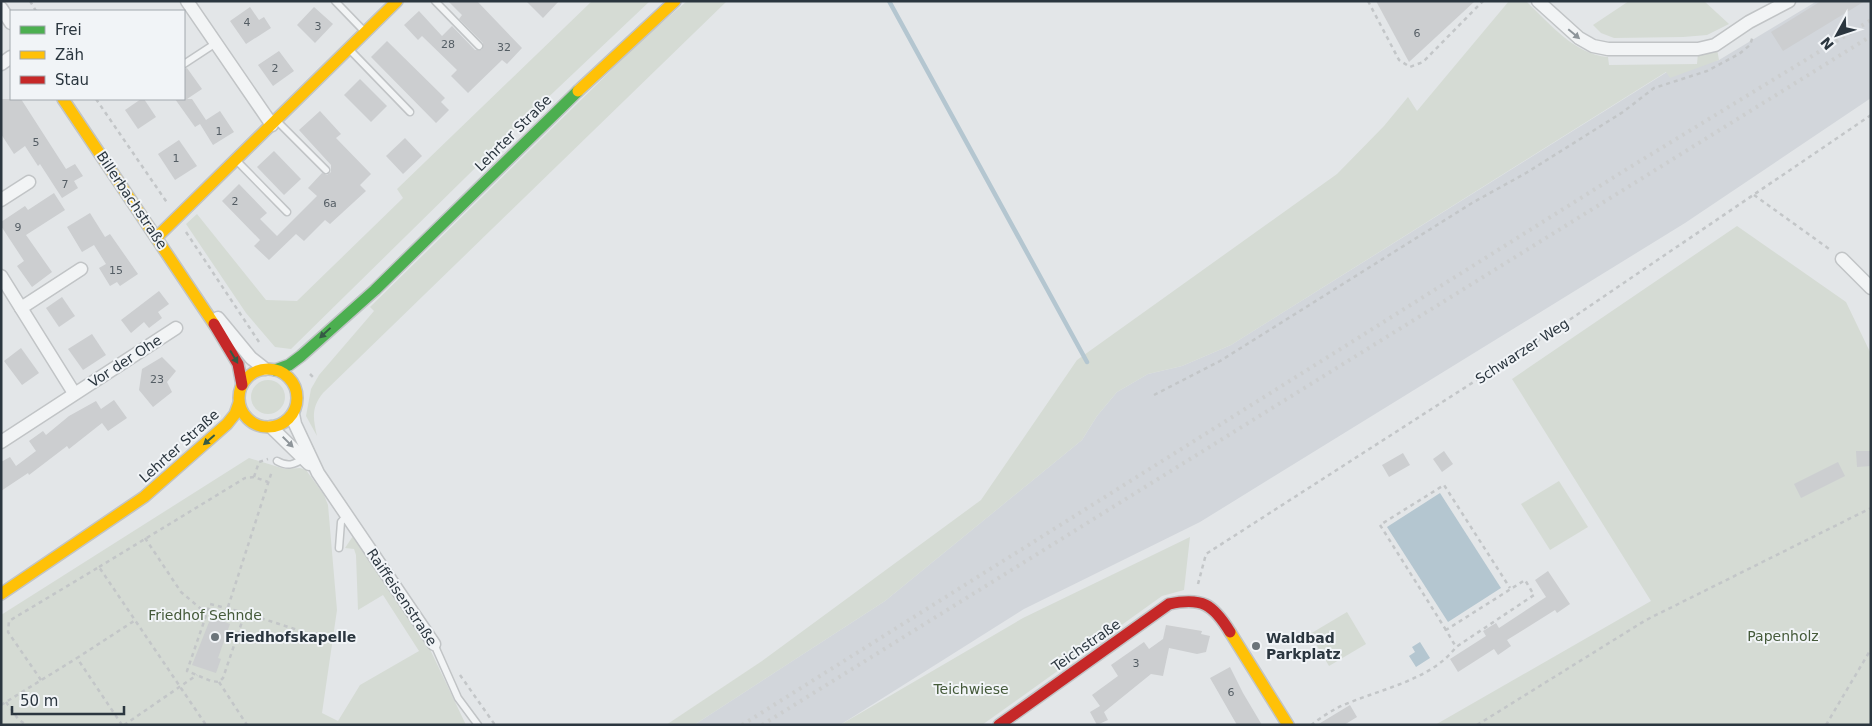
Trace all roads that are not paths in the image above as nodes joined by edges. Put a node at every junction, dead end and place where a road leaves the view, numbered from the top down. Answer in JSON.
{"nodes":[{"id":1,"x":187,"y":1,"type":"edge"},
{"id":2,"x":335,"y":1,"type":"edge"},
{"id":3,"x":396,"y":1,"type":"edge"},
{"id":4,"x":435,"y":1,"type":"edge"},
{"id":5,"x":675,"y":1,"type":"edge"},
{"id":6,"x":1538,"y":1,"type":"edge"},
{"id":7,"x":1790,"y":1,"type":"edge"},
{"id":8,"x":1,"y":8,"type":"edge"},
{"id":9,"x":10,"y":22,"type":"edge"},
{"id":10,"x":365,"y":32,"type":"junction"},
{"id":11,"x":216,"y":42,"type":"junction"},
{"id":12,"x":479,"y":46,"type":"dead end"},
{"id":13,"x":349,"y":48,"type":"junction"},
{"id":14,"x":185,"y":63,"type":"edge"},
{"id":15,"x":64,"y":100,"type":"edge"},
{"id":16,"x":410,"y":112,"type":"dead end"},
{"id":17,"x":274,"y":122,"type":"junction"},
{"id":18,"x":236,"y":160,"type":"junction"},
{"id":19,"x":326,"y":170,"type":"dead end"},
{"id":20,"x":29,"y":182,"type":"dead end"},
{"id":21,"x":1,"y":200,"type":"edge"},
{"id":22,"x":287,"y":212,"type":"dead end"},
{"id":23,"x":158,"y":237,"type":"junction"},
{"id":24,"x":1842,"y":258,"type":"road end"},
{"id":25,"x":81,"y":269,"type":"dead end"},
{"id":26,"x":1,"y":276,"type":"edge"},
{"id":27,"x":1871,"y":288,"type":"edge"},
{"id":28,"x":375,"y":290,"type":"junction"},
{"id":29,"x":201,"y":301,"type":"junction"},
{"id":30,"x":21,"y":308,"type":"junction"},
{"id":31,"x":176,"y":328,"type":"dead end"},
{"id":32,"x":321,"y":354,"type":"dead end"},
{"id":33,"x":270,"y":369,"type":"junction"},
{"id":34,"x":309,"y":375,"type":"dead end"},
{"id":35,"x":242,"y":385,"type":"junction"},
{"id":36,"x":296,"y":390,"type":"junction"},
{"id":37,"x":74,"y":393,"type":"junction"},
{"id":38,"x":239,"y":402,"type":"junction"},
{"id":39,"x":292,"y":414,"type":"junction"},
{"id":40,"x":258,"y":425,"type":"junction"},
{"id":41,"x":245,"y":427,"type":"dead end"},
{"id":42,"x":272,"y":427,"type":"junction"},
{"id":43,"x":227,"y":440,"type":"dead end"},
{"id":44,"x":1,"y":442,"type":"edge"},
{"id":45,"x":304,"y":458,"type":"junction"},
{"id":46,"x":277,"y":460,"type":"road end"},
{"id":47,"x":318,"y":473,"type":"junction"},
{"id":48,"x":144,"y":497,"type":"junction"},
{"id":49,"x":347,"y":515,"type":"junction"},
{"id":50,"x":339,"y":548,"type":"dead end"},
{"id":51,"x":1,"y":594,"type":"edge"},
{"id":52,"x":434,"y":644,"type":"joint"},
{"id":53,"x":478,"y":725,"type":"edge"},
{"id":54,"x":999,"y":725,"type":"edge"},
{"id":55,"x":1288,"y":725,"type":"edge"}],
"edges":[{"from":1,"to":11,"type":"street"},
{"from":2,"to":10,"type":"lane"},
{"from":3,"to":10,"type":"main road"},
{"from":4,"to":12,"type":"lane"},
{"from":5,"to":28,"type":"main road","name":"Lehrter Straße"},
{"from":6,"to":7,"type":"street","one_way":true},
{"from":8,"to":9,"type":"street"},
{"from":10,"to":13,"type":"main road"},
{"from":11,"to":14,"type":"lane"},
{"from":11,"to":17,"type":"street"},
{"from":13,"to":16,"type":"lane"},
{"from":13,"to":17,"type":"main road"},
{"from":15,"to":23,"type":"main road","name":"Billerbachstraße"},
{"from":17,"to":18,"type":"main road"},
{"from":17,"to":19,"type":"lane"},
{"from":18,"to":22,"type":"lane"},
{"from":18,"to":23,"type":"main road"},
{"from":20,"to":21,"type":"street"},
{"from":23,"to":29,"type":"main road","name":"Billerbachstraße"},
{"from":24,"to":27,"type":"street"},
{"from":25,"to":30,"type":"street"},
{"from":26,"to":30,"type":"street","name":"Vor der Ohe"},
{"from":28,"to":32,"type":"main road","name":"Lehrter Straße"},
{"from":28,"to":33,"type":"main road","name":"Lehrter Straße","one_way":true},
{"from":29,"to":33,"type":"street","name":"Billerbachstraße"},
{"from":29,"to":35,"type":"main road","name":"Billerbachstraße","one_way":true},
{"from":30,"to":37,"type":"street","name":"Vor der Ohe"},
{"from":31,"to":37,"type":"street","name":"Vor der Ohe"},
{"from":33,"to":35,"type":"main road"},
{"from":33,"to":36,"type":"main road"},
{"from":34,"to":36,"type":"main road"},
{"from":35,"to":38,"type":"main road"},
{"from":36,"to":39,"type":"main road"},
{"from":37,"to":44,"type":"street","name":"Vor der Ohe"},
{"from":38,"to":40,"type":"main road"},
{"from":38,"to":48,"type":"main road","name":"Lehrter Straße","one_way":true},
{"from":39,"to":42,"type":"main road"},
{"from":39,"to":47,"type":"street","name":"Raiffeisenstraße"},
{"from":40,"to":41,"type":"main road"},
{"from":40,"to":42,"type":"main road"},
{"from":42,"to":45,"type":"street","name":"Raiffeisenstraße","one_way":true},
{"from":43,"to":48,"type":"main road","name":"Lehrter Straße"},
{"from":45,"to":46,"type":"lane"},
{"from":45,"to":47,"type":"street","name":"Raiffeisenstraße"},
{"from":47,"to":49,"type":"street","name":"Raiffeisenstraße"},
{"from":48,"to":51,"type":"main road"},
{"from":49,"to":50,"type":"lane"},
{"from":49,"to":52,"type":"street","name":"Raiffeisenstraße"},
{"from":52,"to":53,"type":"lane","name":"Raiffeisenstraße"},
{"from":54,"to":55,"type":"main road","name":"Teichstraße"}]}
